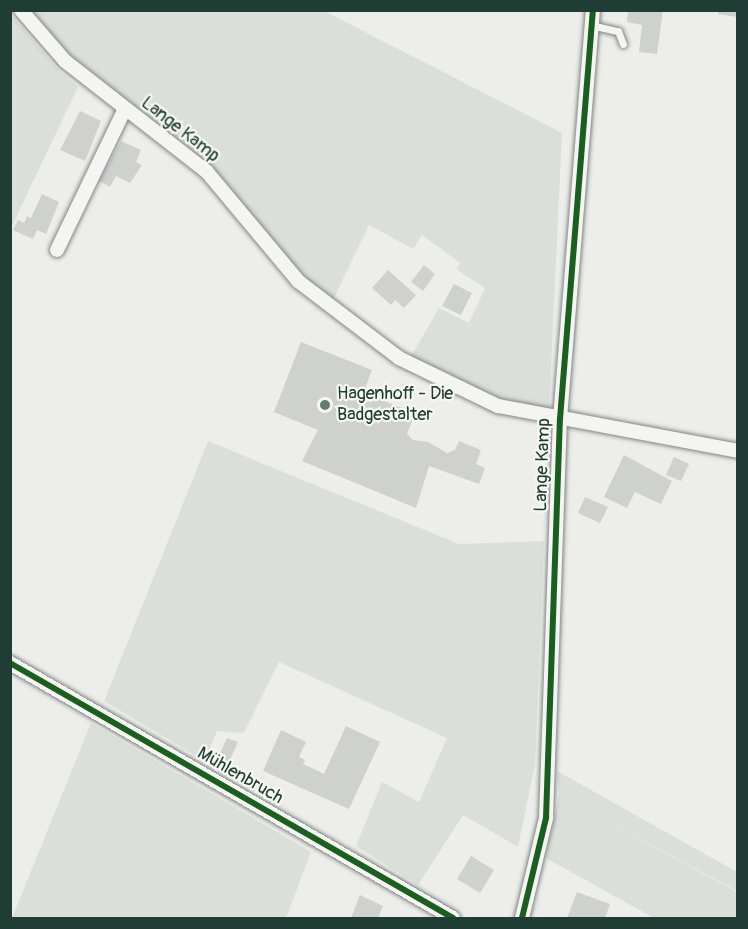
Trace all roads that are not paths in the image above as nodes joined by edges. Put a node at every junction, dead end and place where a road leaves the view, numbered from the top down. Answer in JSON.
{"nodes":[{"id":1,"x":21,"y":10,"type":"edge"},
{"id":2,"x":592,"y":17,"type":"edge"},
{"id":3,"x":623,"y":44,"type":"dead end"},
{"id":4,"x":125,"y":110,"type":"junction"},
{"id":5,"x":57,"y":250,"type":"dead end"},
{"id":6,"x":560,"y":419,"type":"junction"},
{"id":7,"x":738,"y":451,"type":"edge"},
{"id":8,"x":10,"y":663,"type":"edge"},
{"id":9,"x":453,"y":918,"type":"edge"},
{"id":10,"x":522,"y":918,"type":"edge"}],
"edges":[{"from":1,"to":4,"type":"street","name":"Lange Kamp"},
{"from":2,"to":3,"type":"lane"},
{"from":2,"to":6,"type":"street","name":"Lange Kamp"},
{"from":4,"to":5,"type":"street"},
{"from":4,"to":6,"type":"street","name":"Lange Kamp"},
{"from":6,"to":7,"type":"street","name":"Lange Kamp"},
{"from":6,"to":10,"type":"street","name":"Lange Kamp"},
{"from":8,"to":9,"type":"street","name":"Mühlenbruch"}]}
